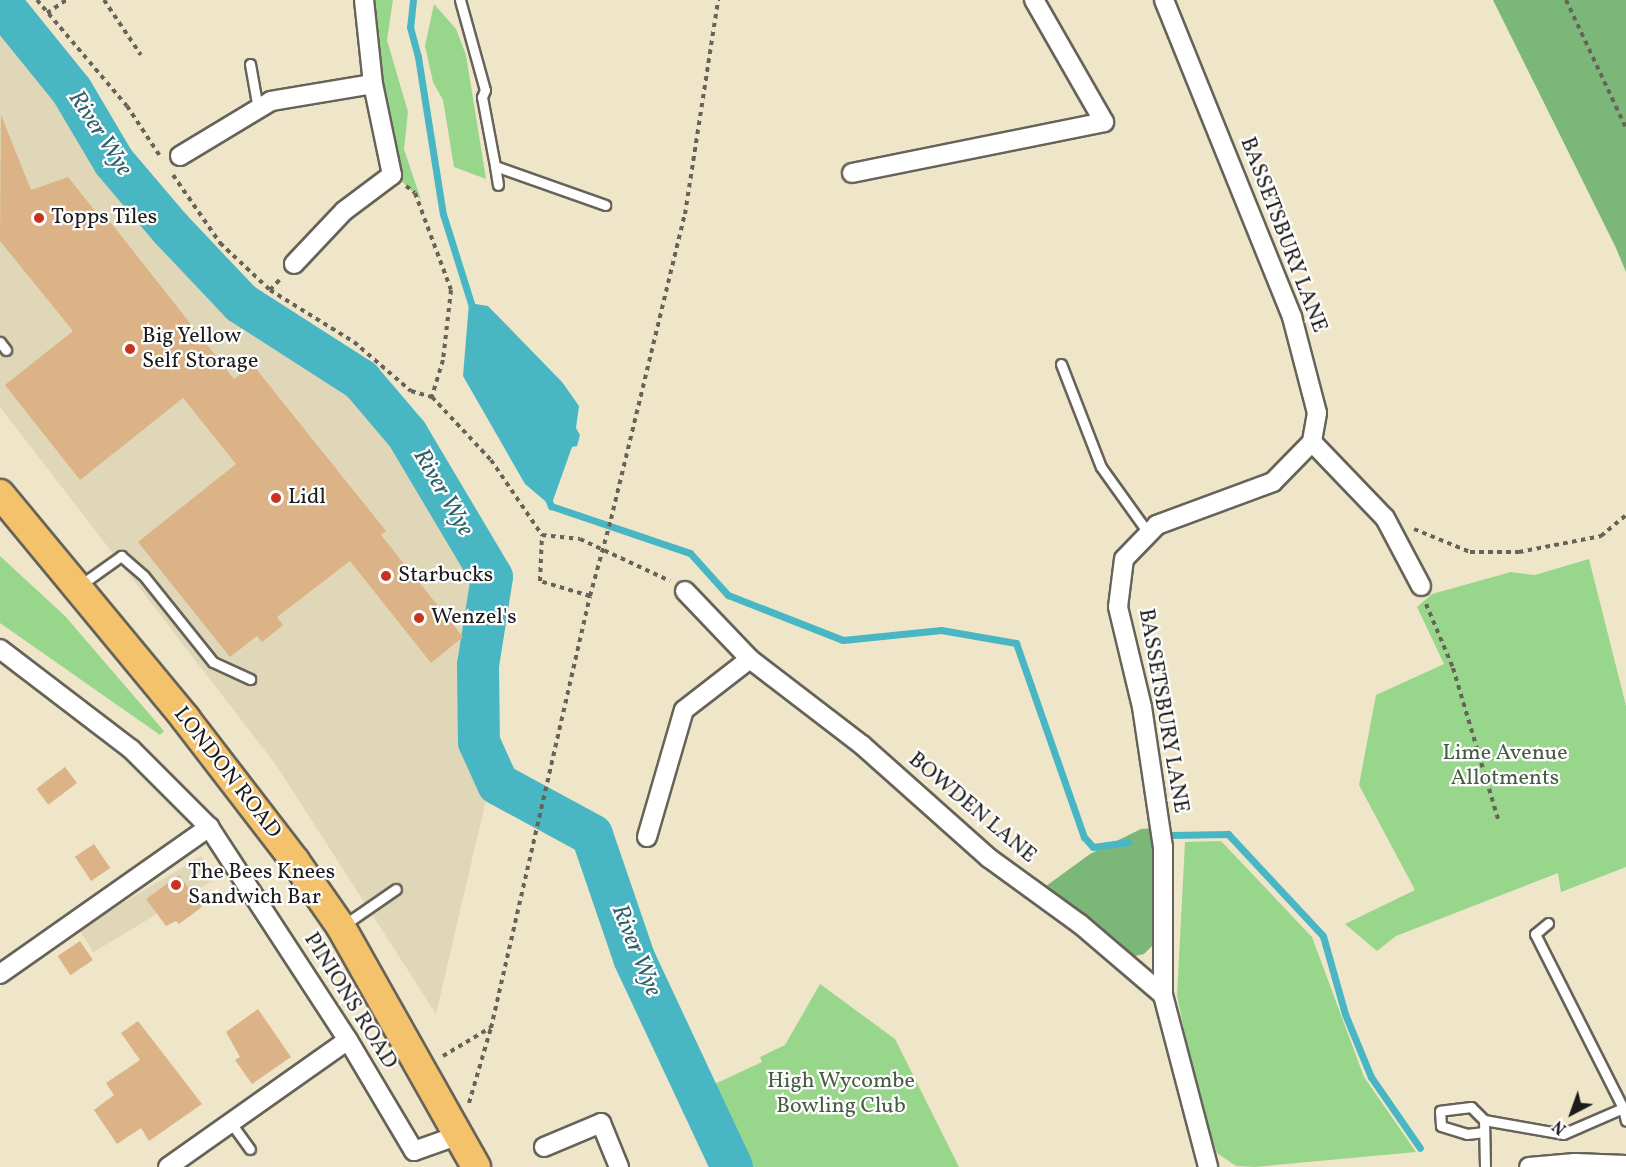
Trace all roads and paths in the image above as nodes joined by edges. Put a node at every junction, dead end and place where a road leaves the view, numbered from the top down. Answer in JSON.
{"nodes":[{"id":1,"x":66,"y":0,"type":"edge"},
{"id":2,"x":104,"y":0,"type":"edge"},
{"id":3,"x":364,"y":0,"type":"edge"},
{"id":4,"x":460,"y":0,"type":"edge"},
{"id":5,"x":718,"y":0,"type":"edge"},
{"id":6,"x":1034,"y":0,"type":"edge"},
{"id":7,"x":1164,"y":0,"type":"edge"},
{"id":8,"x":1566,"y":0,"type":"edge"},
{"id":9,"x":47,"y":13,"type":"dead end"},
{"id":10,"x":141,"y":55,"type":"dead end"},
{"id":11,"x":250,"y":64,"type":"dead end"},
{"id":12,"x":373,"y":84,"type":"junction"},
{"id":13,"x":258,"y":109,"type":"junction"},
{"id":14,"x":1626,"y":128,"type":"edge"},
{"id":15,"x":180,"y":156,"type":"dead end"},
{"id":16,"x":495,"y":166,"type":"junction"},
{"id":17,"x":852,"y":173,"type":"dead end"},
{"id":18,"x":392,"y":175,"type":"junction"},
{"id":19,"x":498,"y":185,"type":"dead end"},
{"id":20,"x":605,"y":205,"type":"dead end"},
{"id":21,"x":294,"y":264,"type":"dead end"},
{"id":22,"x":1061,"y":364,"type":"dead end"},
{"id":23,"x":432,"y":397,"type":"dead end"},
{"id":24,"x":1312,"y":442,"type":"junction"},
{"id":25,"x":0,"y":494,"type":"edge"},
{"id":26,"x":1626,"y":516,"type":"edge"},
{"id":27,"x":1385,"y":518,"type":"junction"},
{"id":28,"x":1149,"y":534,"type":"junction"},
{"id":29,"x":542,"y":535,"type":"dead end"},
{"id":30,"x":580,"y":539,"type":"dead end"},
{"id":31,"x":1421,"y":586,"type":"joint"},
{"id":32,"x":78,"y":587,"type":"junction"},
{"id":33,"x":686,"y":591,"type":"joint"},
{"id":34,"x":590,"y":596,"type":"junction"},
{"id":35,"x":4,"y":658,"type":"edge"},
{"id":36,"x":750,"y":660,"type":"junction"},
{"id":37,"x":250,"y":679,"type":"dead end"},
{"id":38,"x":1498,"y":819,"type":"dead end"},
{"id":39,"x":209,"y":827,"type":"junction"},
{"id":40,"x":647,"y":837,"type":"dead end"},
{"id":41,"x":396,"y":889,"type":"dead end"},
{"id":42,"x":1548,"y":923,"type":"dead end"},
{"id":43,"x":341,"y":927,"type":"junction"},
{"id":44,"x":0,"y":974,"type":"edge"},
{"id":45,"x":1163,"y":995,"type":"junction"},
{"id":46,"x":491,"y":1028,"type":"junction"},
{"id":47,"x":348,"y":1040,"type":"junction"},
{"id":48,"x":429,"y":1080,"type":"junction"},
{"id":49,"x":1623,"y":1108,"type":"junction"},
{"id":50,"x":1484,"y":1120,"type":"junction"},
{"id":51,"x":1626,"y":1121,"type":"edge"},
{"id":52,"x":231,"y":1123,"type":"junction"},
{"id":53,"x":1484,"y":1132,"type":"junction"},
{"id":54,"x":459,"y":1135,"type":"junction"},
{"id":55,"x":544,"y":1147,"type":"dead end"},
{"id":56,"x":249,"y":1149,"type":"dead end"},
{"id":57,"x":413,"y":1159,"type":"edge"},
{"id":58,"x":1626,"y":1165,"type":"edge"},
{"id":59,"x":168,"y":1167,"type":"edge"},
{"id":60,"x":476,"y":1167,"type":"edge"},
{"id":61,"x":619,"y":1167,"type":"edge"},
{"id":62,"x":1209,"y":1167,"type":"edge"},
{"id":63,"x":1485,"y":1167,"type":"edge"},
{"id":64,"x":1529,"y":1167,"type":"edge"}],
"edges":[{"from":1,"to":9,"type":"path"},
{"from":2,"to":10,"type":"path"},
{"from":3,"to":12,"type":"street"},
{"from":4,"to":16,"type":"lane"},
{"from":5,"to":34,"type":"path","bridge":true},
{"from":6,"to":17,"type":"street"},
{"from":7,"to":24,"type":"street","name":"BASSETSBURY LANE"},
{"from":8,"to":14,"type":"path"},
{"from":11,"to":13,"type":"lane"},
{"from":12,"to":13,"type":"street"},
{"from":12,"to":18,"type":"street"},
{"from":13,"to":15,"type":"street"},
{"from":16,"to":19,"type":"lane"},
{"from":16,"to":20,"type":"lane"},
{"from":18,"to":21,"type":"street"},
{"from":18,"to":23,"type":"path"},
{"from":22,"to":28,"type":"lane"},
{"from":24,"to":27,"type":"street"},
{"from":24,"to":28,"type":"street","name":"BASSETSBURY LANE"},
{"from":25,"to":32,"type":"main road","name":"LONDON ROAD"},
{"from":26,"to":27,"type":"path"},
{"from":27,"to":31,"type":"street"},
{"from":28,"to":45,"type":"street","name":"BASSETSBURY LANE"},
{"from":29,"to":34,"type":"path"},
{"from":30,"to":33,"type":"path"},
{"from":31,"to":38,"type":"path"},
{"from":32,"to":37,"type":"lane"},
{"from":32,"to":43,"type":"main road","name":"LONDON ROAD"},
{"from":33,"to":36,"type":"street","name":"BOWDEN LANE"},
{"from":34,"to":46,"type":"path"},
{"from":35,"to":39,"type":"street","name":"PINIONS ROAD"},
{"from":36,"to":40,"type":"street"},
{"from":36,"to":45,"type":"street","name":"BOWDEN LANE"},
{"from":39,"to":44,"type":"street"},
{"from":39,"to":47,"type":"street","name":"PINIONS ROAD"},
{"from":41,"to":43,"type":"lane"},
{"from":42,"to":49,"type":"lane"},
{"from":43,"to":48,"type":"main road","name":"LONDON ROAD"},
{"from":45,"to":62,"type":"street","name":"BASSETSBURY LANE"},
{"from":46,"to":48,"type":"path"},
{"from":46,"to":54,"type":"path"},
{"from":47,"to":52,"type":"street"},
{"from":47,"to":57,"type":"street","name":"PINIONS ROAD"},
{"from":48,"to":54,"type":"main road","name":"LONDON ROAD"},
{"from":49,"to":50,"type":"lane"},
{"from":49,"to":51,"type":"lane"},
{"from":50,"to":53,"type":"lane"},
{"from":50,"to":53,"type":"lane"},
{"from":52,"to":56,"type":"lane"},
{"from":52,"to":59,"type":"street"},
{"from":53,"to":63,"type":"lane"},
{"from":54,"to":57,"type":"street","name":"PINIONS ROAD"},
{"from":54,"to":60,"type":"main road","name":"LONDON ROAD"},
{"from":55,"to":61,"type":"street"},
{"from":58,"to":64,"type":"street"}]}
